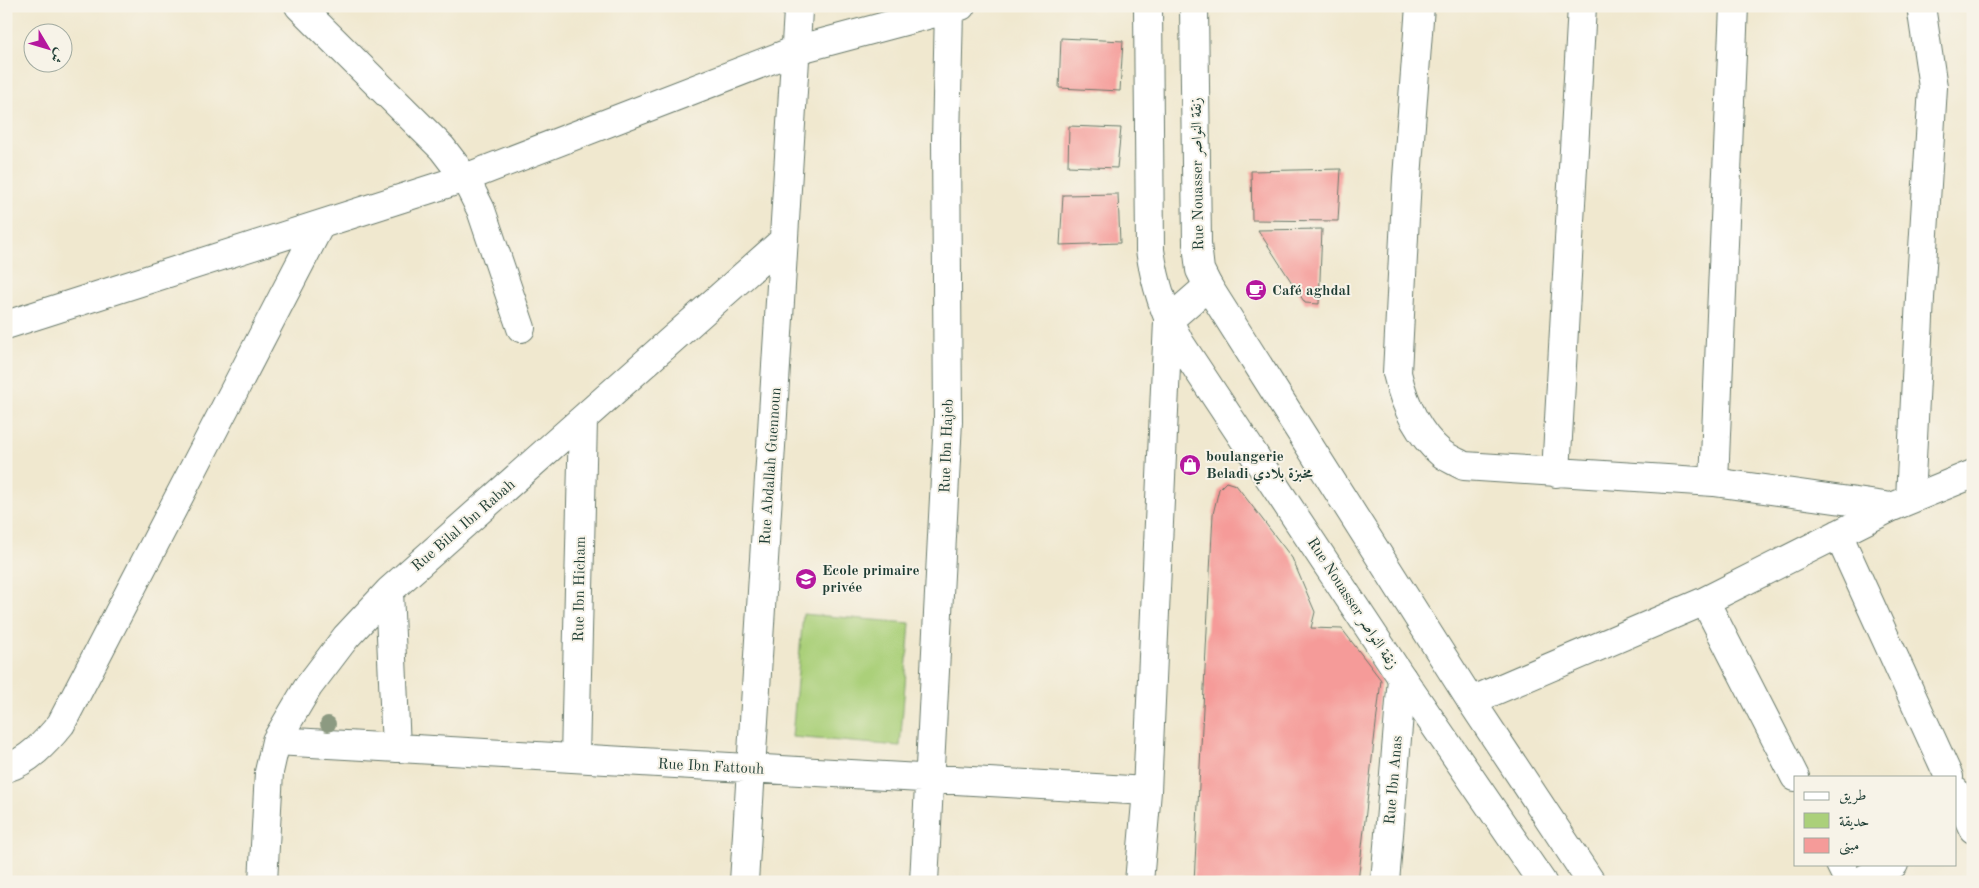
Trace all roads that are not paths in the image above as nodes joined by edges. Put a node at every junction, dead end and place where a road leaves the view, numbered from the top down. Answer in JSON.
{"nodes":[{"id":1,"x":299,"y":6,"type":"edge"},
{"id":2,"x":796,"y":6,"type":"edge"},
{"id":3,"x":1148,"y":6,"type":"edge"},
{"id":4,"x":1194,"y":6,"type":"edge"},
{"id":5,"x":1420,"y":6,"type":"edge"},
{"id":6,"x":1582,"y":6,"type":"edge"},
{"id":7,"x":1734,"y":6,"type":"edge"},
{"id":8,"x":1921,"y":6,"type":"edge"},
{"id":9,"x":955,"y":8,"type":"edge"},
{"id":10,"x":796,"y":50,"type":"junction"},
{"id":11,"x":466,"y":178,"type":"junction"},
{"id":12,"x":320,"y":225,"type":"junction"},
{"id":13,"x":784,"y":240,"type":"junction"},
{"id":14,"x":1208,"y":286,"type":"junction"},
{"id":15,"x":1168,"y":321,"type":"junction"},
{"id":16,"x":6,"y":325,"type":"edge"},
{"id":17,"x":521,"y":328,"type":"dead end"},
{"id":18,"x":583,"y":420,"type":"junction"},
{"id":19,"x":1556,"y":473,"type":"junction"},
{"id":20,"x":1973,"y":474,"type":"edge"},
{"id":21,"x":1714,"y":482,"type":"junction"},
{"id":22,"x":1901,"y":503,"type":"junction"},
{"id":23,"x":1838,"y":534,"type":"junction"},
{"id":24,"x":389,"y":591,"type":"junction"},
{"id":25,"x":1705,"y":601,"type":"junction"},
{"id":26,"x":1402,"y":678,"type":"junction"},
{"id":27,"x":1471,"y":701,"type":"junction"},
{"id":28,"x":276,"y":741,"type":"junction"},
{"id":29,"x":396,"y":748,"type":"junction"},
{"id":30,"x":575,"y":758,"type":"junction"},
{"id":31,"x":6,"y":768,"type":"edge"},
{"id":32,"x":751,"y":768,"type":"junction"},
{"id":33,"x":1794,"y":776,"type":"edge"},
{"id":34,"x":1949,"y":776,"type":"edge"},
{"id":35,"x":929,"y":778,"type":"junction"},
{"id":36,"x":1147,"y":791,"type":"junction"},
{"id":37,"x":1956,"y":794,"type":"edge"},
{"id":38,"x":1968,"y":830,"type":"edge"},
{"id":39,"x":1841,"y":866,"type":"edge"},
{"id":40,"x":1890,"y":866,"type":"edge"},
{"id":41,"x":263,"y":882,"type":"edge"},
{"id":42,"x":744,"y":882,"type":"edge"},
{"id":43,"x":924,"y":882,"type":"edge"},
{"id":44,"x":1139,"y":882,"type":"edge"},
{"id":45,"x":1385,"y":882,"type":"edge"},
{"id":46,"x":1542,"y":882,"type":"edge"},
{"id":47,"x":1592,"y":882,"type":"edge"},
{"id":48,"x":1849,"y":882,"type":"edge"},
{"id":49,"x":1858,"y":882,"type":"edge"}],
"edges":[{"from":1,"to":11,"type":"street"},
{"from":2,"to":10,"type":"street","name":"Rue Abdallah Guennoun"},
{"from":3,"to":15,"type":"street","name":"Rue Nouasser زنقة النواصر"},
{"from":4,"to":14,"type":"street","name":"Rue Nouasser زنقة النواصر"},
{"from":5,"to":19,"type":"street"},
{"from":6,"to":19,"type":"street"},
{"from":7,"to":21,"type":"street"},
{"from":8,"to":22,"type":"street"},
{"from":9,"to":10,"type":"street"},
{"from":9,"to":35,"type":"street","name":"Rue Ibn Hajeb"},
{"from":10,"to":11,"type":"street"},
{"from":10,"to":13,"type":"street","name":"Rue Abdallah Guennoun"},
{"from":11,"to":12,"type":"street"},
{"from":11,"to":17,"type":"street"},
{"from":12,"to":16,"type":"street"},
{"from":12,"to":31,"type":"street"},
{"from":13,"to":18,"type":"street","name":"Rue Bilal Ibn Rabah"},
{"from":13,"to":32,"type":"street","name":"Rue Abdallah Guennoun"},
{"from":14,"to":15,"type":"street"},
{"from":14,"to":27,"type":"street","name":"Rue Nouasser زنقة النواصر"},
{"from":15,"to":26,"type":"street","name":"Rue Nouasser زنقة النواصر"},
{"from":15,"to":36,"type":"street","name":"Rue Nouasser زنقة النواصر"},
{"from":18,"to":24,"type":"street","name":"Rue Bilal Ibn Rabah"},
{"from":18,"to":30,"type":"street","name":"Rue Ibn Hicham"},
{"from":19,"to":21,"type":"street"},
{"from":20,"to":22,"type":"street"},
{"from":21,"to":22,"type":"street"},
{"from":22,"to":23,"type":"street"},
{"from":23,"to":25,"type":"street"},
{"from":23,"to":34,"type":"street"},
{"from":24,"to":28,"type":"street","name":"Rue Bilal Ibn Rabah"},
{"from":24,"to":29,"type":"street"},
{"from":25,"to":27,"type":"street"},
{"from":25,"to":33,"type":"street"},
{"from":26,"to":45,"type":"street","name":"Rue Ibn Anas"},
{"from":26,"to":46,"type":"street","name":"Rue Nouasser زنقة النواصر"},
{"from":27,"to":47,"type":"street","name":"Rue Nouasser زنقة النواصر"},
{"from":28,"to":29,"type":"street","name":"Rue Ibn Fattouh"},
{"from":28,"to":41,"type":"street","name":"Rue Bilal Ibn Rabah"},
{"from":29,"to":30,"type":"street","name":"Rue Ibn Fattouh"},
{"from":30,"to":32,"type":"street","name":"Rue Ibn Fattouh"},
{"from":32,"to":35,"type":"street","name":"Rue Ibn Fattouh"},
{"from":32,"to":42,"type":"street","name":"Rue Abdallah Guennoun"},
{"from":35,"to":36,"type":"street","name":"Rue Ibn Fattouh"},
{"from":35,"to":43,"type":"street","name":"Rue Ibn Hajeb"},
{"from":36,"to":44,"type":"street","name":"Rue Nouasser زنقة النواصر"},
{"from":37,"to":38,"type":"street"},
{"from":39,"to":48,"type":"street"},
{"from":40,"to":49,"type":"street"}]}
